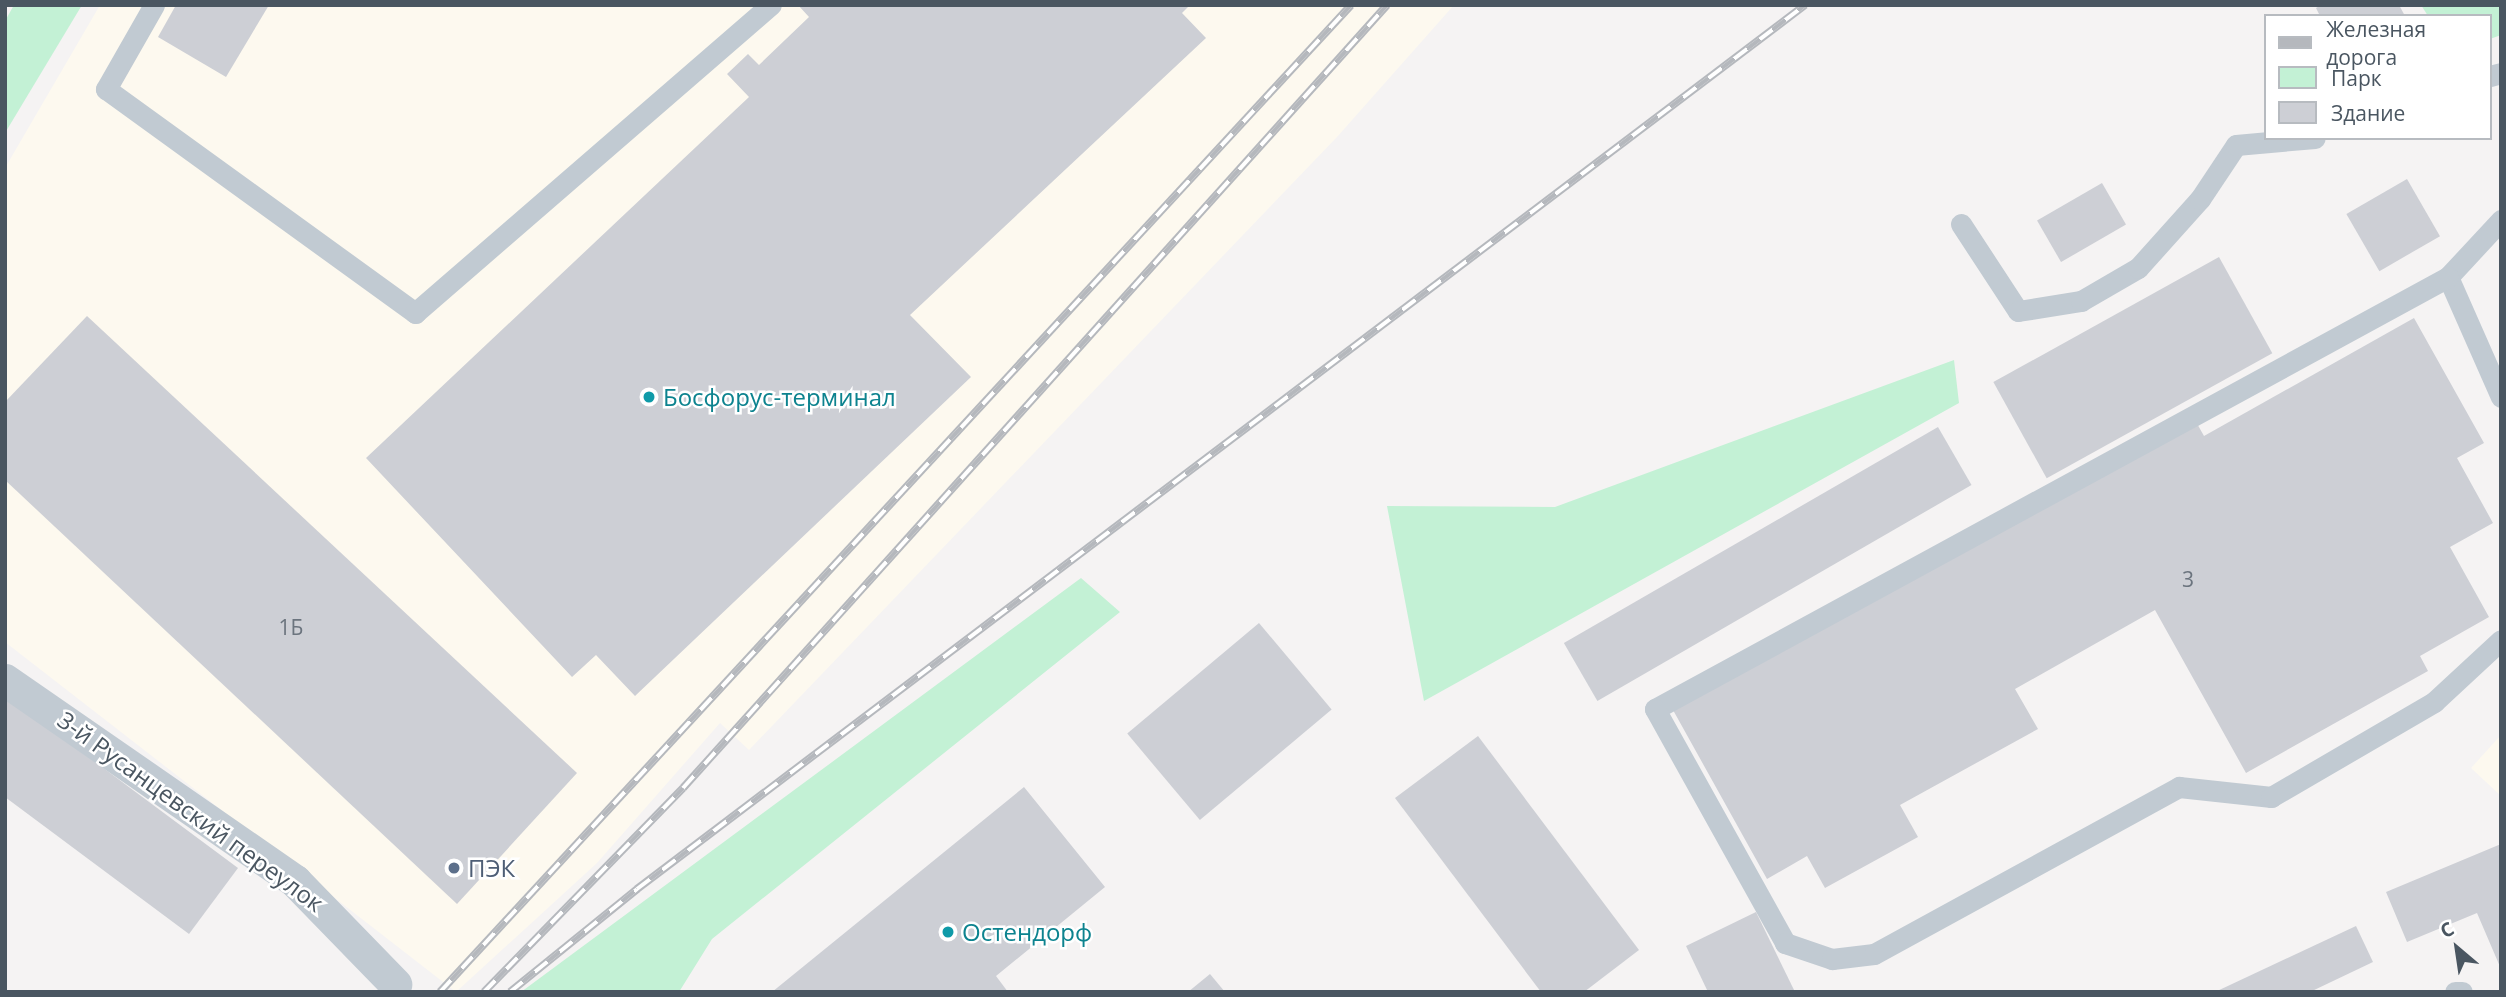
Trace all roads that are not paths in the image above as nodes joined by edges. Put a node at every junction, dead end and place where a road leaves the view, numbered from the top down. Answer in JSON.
{"nodes":[{"id":1,"x":155,"y":5,"type":"edge"},
{"id":2,"x":771,"y":5,"type":"edge"},
{"id":3,"x":2292,"y":140,"type":"edge"},
{"id":4,"x":2501,"y":220,"type":"edge"},
{"id":5,"x":1961,"y":223,"type":"dead end"},
{"id":6,"x":2448,"y":277,"type":"junction"},
{"id":7,"x":2501,"y":397,"type":"edge"},
{"id":8,"x":2501,"y":639,"type":"edge"},
{"id":9,"x":5,"y":680,"type":"edge"},
{"id":10,"x":395,"y":984,"type":"dead end"},
{"id":11,"x":2455,"y":992,"type":"edge"},
{"id":12,"x":2462,"y":992,"type":"edge"}],
"edges":[{"from":1,"to":2,"type":"lane"},
{"from":3,"to":5,"type":"lane"},
{"from":4,"to":6,"type":"lane"},
{"from":6,"to":7,"type":"lane"},
{"from":6,"to":8,"type":"lane"},
{"from":9,"to":10,"type":"street","name":"3-й Русанцевский переулок"},
{"from":11,"to":12,"type":"lane"}]}
